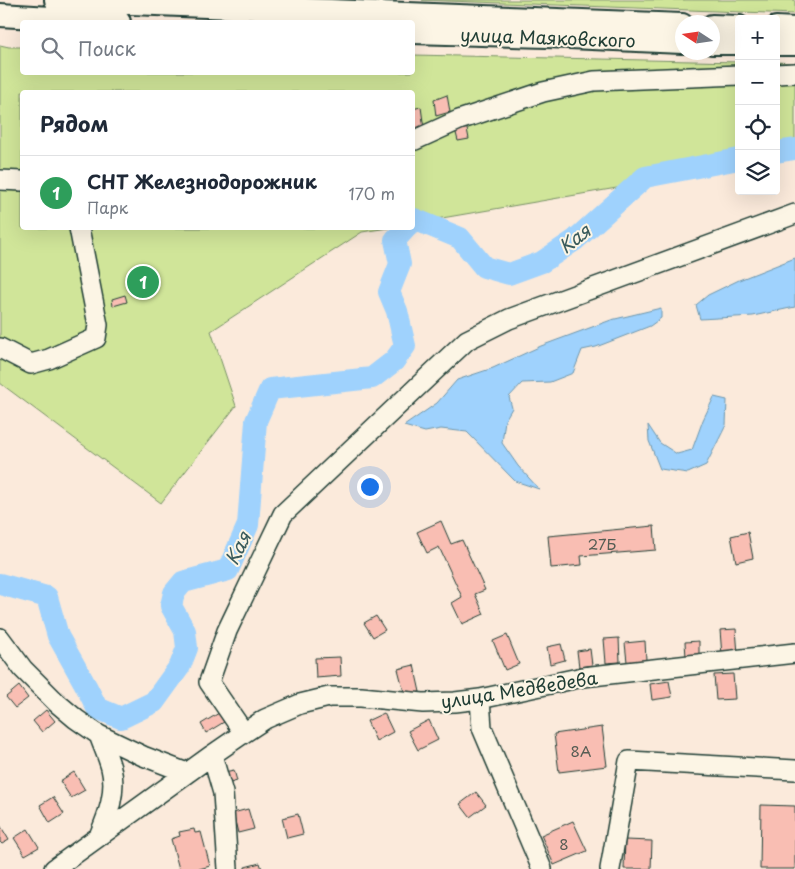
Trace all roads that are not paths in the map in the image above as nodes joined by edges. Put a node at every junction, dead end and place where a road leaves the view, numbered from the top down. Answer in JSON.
{"nodes":[{"id":1,"x":56,"y":0,"type":"edge"},
{"id":2,"x":0,"y":15,"type":"edge"},
{"id":3,"x":85,"y":20,"type":"edge"},
{"id":4,"x":675,"y":24,"type":"edge"},
{"id":5,"x":720,"y":26,"type":"edge"},
{"id":6,"x":735,"y":27,"type":"edge"},
{"id":7,"x":780,"y":28,"type":"edge"},
{"id":8,"x":795,"y":29,"type":"edge"},
{"id":9,"x":415,"y":32,"type":"edge"},
{"id":10,"x":675,"y":42,"type":"edge"},
{"id":11,"x":720,"y":43,"type":"edge"},
{"id":12,"x":735,"y":44,"type":"edge"},
{"id":13,"x":780,"y":44,"type":"edge"},
{"id":14,"x":795,"y":44,"type":"edge"},
{"id":15,"x":795,"y":73,"type":"edge"},
{"id":16,"x":780,"y":74,"type":"edge"},
{"id":17,"x":735,"y":75,"type":"edge"},
{"id":18,"x":415,"y":140,"type":"edge"},
{"id":19,"x":0,"y":180,"type":"edge"},
{"id":20,"x":20,"y":181,"type":"edge"},
{"id":21,"x":795,"y":214,"type":"edge"},
{"id":22,"x":79,"y":230,"type":"edge"},
{"id":23,"x":0,"y":348,"type":"edge"},
{"id":24,"x":0,"y":638,"type":"edge"},
{"id":25,"x":795,"y":653,"type":"edge"},
{"id":26,"x":480,"y":699,"type":"junction"},
{"id":27,"x":244,"y":733,"type":"junction"},
{"id":28,"x":99,"y":735,"type":"junction"},
{"id":29,"x":212,"y":755,"type":"junction"},
{"id":30,"x":795,"y":770,"type":"edge"},
{"id":31,"x":187,"y":773,"type":"junction"},
{"id":32,"x":99,"y":836,"type":"junction"},
{"id":33,"x":54,"y":869,"type":"edge"},
{"id":34,"x":228,"y":869,"type":"edge"},
{"id":35,"x":542,"y":869,"type":"edge"},
{"id":36,"x":610,"y":869,"type":"edge"}],
"edges":[{"from":1,"to":4,"type":"main road","name":"улица Маяковского"},
{"from":2,"to":3,"type":"main road"},
{"from":5,"to":6,"type":"main road"},
{"from":7,"to":8,"type":"main road"},
{"from":9,"to":10,"type":"main road","name":"улица Маяковского"},
{"from":11,"to":12,"type":"main road"},
{"from":13,"to":14,"type":"main road"},
{"from":15,"to":16,"type":"street"},
{"from":17,"to":18,"type":"street"},
{"from":19,"to":20,"type":"street"},
{"from":21,"to":27,"type":"street"},
{"from":22,"to":23,"type":"street"},
{"from":24,"to":28,"type":"street"},
{"from":25,"to":26,"type":"street","name":"улица Медведева"},
{"from":26,"to":27,"type":"street","name":"улица Медведева"},
{"from":26,"to":35,"type":"street"},
{"from":27,"to":29,"type":"street","name":"улица Медведева"},
{"from":28,"to":31,"type":"street"},
{"from":28,"to":32,"type":"street"},
{"from":29,"to":31,"type":"street","name":"улица Медведева"},
{"from":29,"to":34,"type":"street"},
{"from":30,"to":36,"type":"street"},
{"from":31,"to":32,"type":"street","name":"улица Медведева"},
{"from":32,"to":33,"type":"street","name":"улица Медведева"}]}
